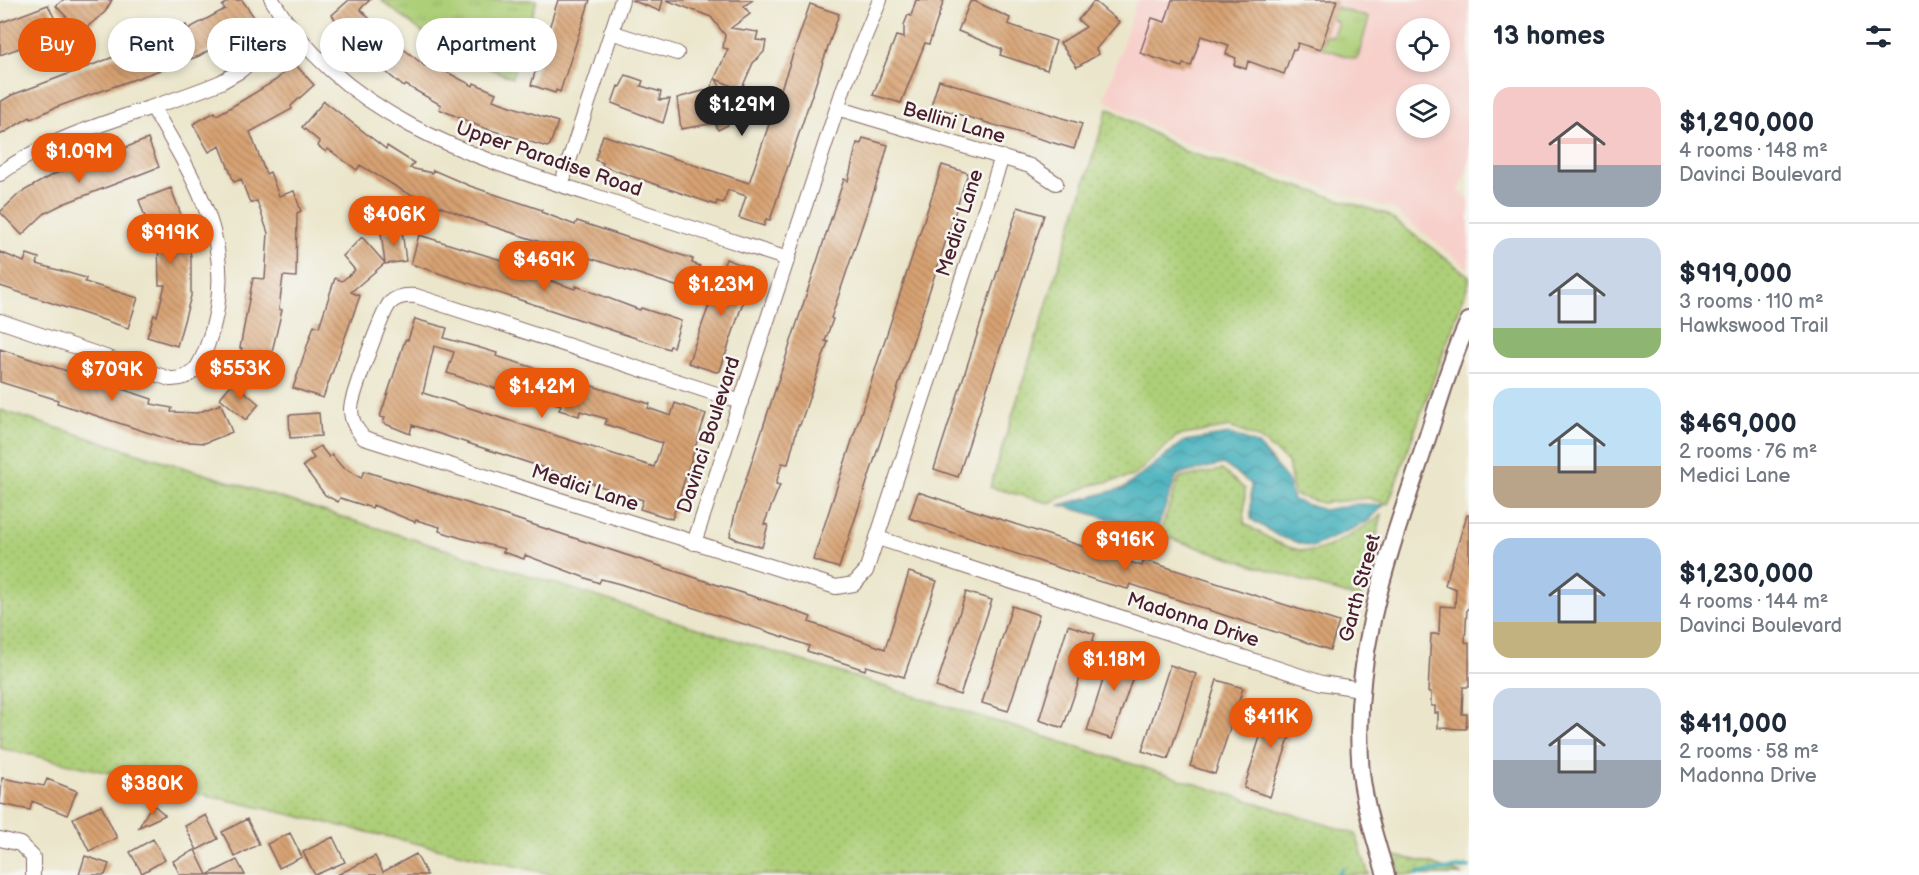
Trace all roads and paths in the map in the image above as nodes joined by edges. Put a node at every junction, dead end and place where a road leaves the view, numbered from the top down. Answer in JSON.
{"nodes":[{"id":1,"x":272,"y":0,"type":"edge"},
{"id":2,"x":622,"y":0,"type":"edge"},
{"id":3,"x":880,"y":0,"type":"edge"},
{"id":4,"x":285,"y":18,"type":"edge"},
{"id":5,"x":611,"y":32,"type":"junction"},
{"id":6,"x":308,"y":44,"type":"edge"},
{"id":7,"x":677,"y":53,"type":"dead end"},
{"id":8,"x":238,"y":72,"type":"edge"},
{"id":9,"x":153,"y":108,"type":"junction"},
{"id":10,"x":837,"y":108,"type":"junction"},
{"id":11,"x":1002,"y":157,"type":"junction"},
{"id":12,"x":0,"y":174,"type":"edge"},
{"id":13,"x":1056,"y":183,"type":"dead end"},
{"id":14,"x":561,"y":185,"type":"junction"},
{"id":15,"x":788,"y":259,"type":"junction"},
{"id":16,"x":0,"y":321,"type":"edge"},
{"id":17,"x":1469,"y":321,"type":"edge"},
{"id":18,"x":741,"y":402,"type":"junction"},
{"id":19,"x":878,"y":538,"type":"junction"},
{"id":20,"x":694,"y":543,"type":"junction"},
{"id":21,"x":1360,"y":689,"type":"junction"},
{"id":22,"x":0,"y":839,"type":"edge"},
{"id":23,"x":33,"y":875,"type":"edge"},
{"id":24,"x":1386,"y":875,"type":"edge"}],
"edges":[{"from":1,"to":4,"type":"street","name":"Upper Paradise Road"},
{"from":2,"to":5,"type":"street"},
{"from":3,"to":10,"type":"street","name":"Davinci Boulevard"},
{"from":5,"to":7,"type":"street"},
{"from":5,"to":14,"type":"street"},
{"from":6,"to":14,"type":"street","name":"Upper Paradise Road"},
{"from":8,"to":9,"type":"street"},
{"from":9,"to":12,"type":"street"},
{"from":9,"to":16,"type":"street"},
{"from":10,"to":11,"type":"street","name":"Bellini Lane"},
{"from":10,"to":15,"type":"street","name":"Davinci Boulevard"},
{"from":11,"to":13,"type":"street","name":"Bellini Lane"},
{"from":11,"to":19,"type":"street","name":"Medici Lane"},
{"from":14,"to":15,"type":"street","name":"Upper Paradise Road"},
{"from":15,"to":18,"type":"street","name":"Davinci Boulevard"},
{"from":17,"to":21,"type":"street","name":"Garth Street"},
{"from":18,"to":20,"type":"street","name":"Davinci Boulevard"},
{"from":18,"to":20,"type":"street","name":"Medici Lane"},
{"from":19,"to":20,"type":"street","name":"Medici Lane"},
{"from":19,"to":21,"type":"street","name":"Madonna Drive"},
{"from":21,"to":24,"type":"street","name":"Garth Street"},
{"from":22,"to":23,"type":"street"}]}
